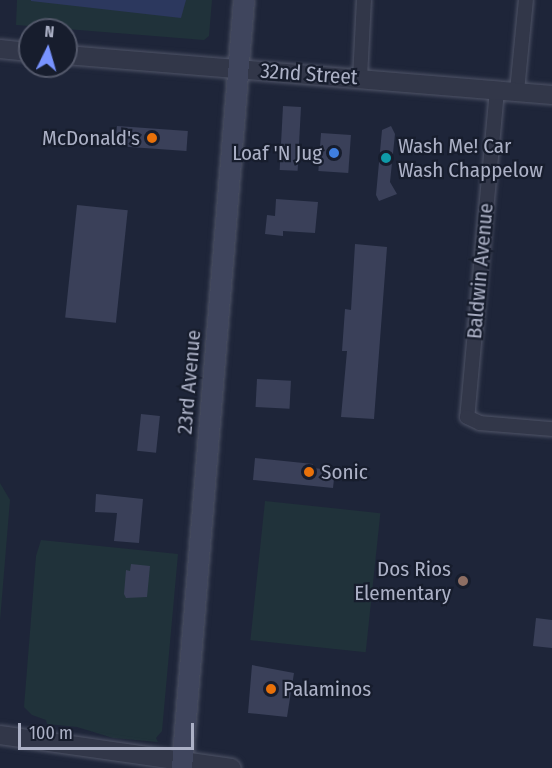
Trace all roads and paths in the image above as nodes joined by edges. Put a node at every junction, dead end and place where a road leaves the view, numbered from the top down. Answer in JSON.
{"nodes":[{"id":1,"x":244,"y":0,"type":"edge"},
{"id":2,"x":364,"y":0,"type":"edge"},
{"id":3,"x":526,"y":0,"type":"edge"},
{"id":4,"x":0,"y":49,"type":"edge"},
{"id":5,"x":18,"y":51,"type":"edge"},
{"id":6,"x":78,"y":56,"type":"edge"},
{"id":7,"x":239,"y":69,"type":"junction"},
{"id":8,"x":360,"y":78,"type":"junction"},
{"id":9,"x":497,"y":90,"type":"junction"},
{"id":10,"x":517,"y":92,"type":"junction"},
{"id":11,"x":552,"y":95,"type":"edge"},
{"id":12,"x":552,"y":429,"type":"edge"},
{"id":13,"x":0,"y":735,"type":"edge"},
{"id":14,"x":182,"y":765,"type":"edge"},
{"id":15,"x":232,"y":768,"type":"edge"}],
"edges":[{"from":1,"to":7,"type":"main road","name":"23rd Avenue"},
{"from":2,"to":8,"type":"street"},
{"from":3,"to":10,"type":"street"},
{"from":4,"to":5,"type":"street"},
{"from":6,"to":7,"type":"street","name":"32nd Street"},
{"from":7,"to":8,"type":"street","name":"32nd Street"},
{"from":7,"to":14,"type":"main road","name":"23rd Avenue"},
{"from":8,"to":9,"type":"street","name":"32nd Street"},
{"from":9,"to":10,"type":"street","name":"32nd Street"},
{"from":9,"to":12,"type":"street","name":"Baldwin Avenue"},
{"from":10,"to":11,"type":"street","name":"32nd Street"},
{"from":13,"to":14,"type":"street"},
{"from":14,"to":15,"type":"street"}]}
